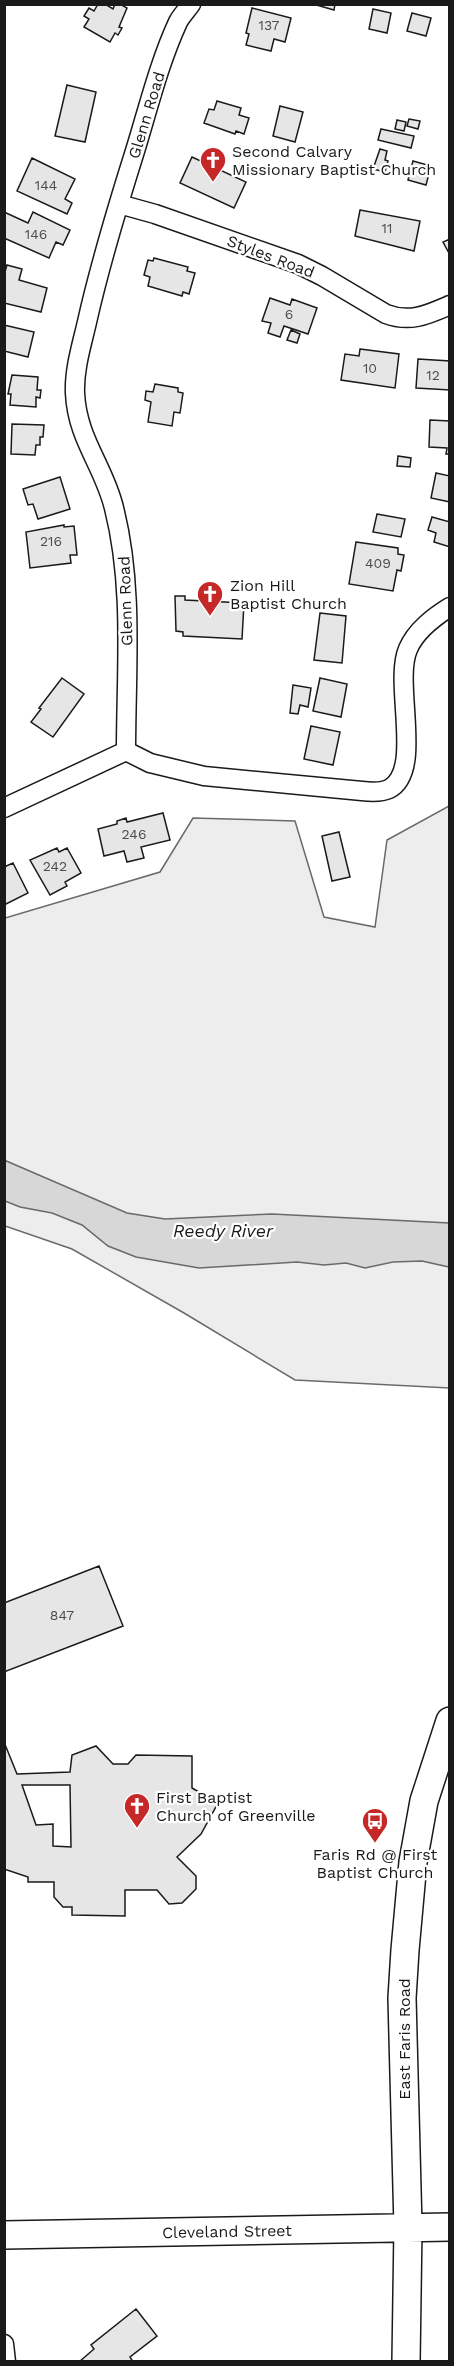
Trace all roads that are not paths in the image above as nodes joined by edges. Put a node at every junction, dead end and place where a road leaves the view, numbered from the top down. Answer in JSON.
{"nodes":[{"id":1,"x":191,"y":4,"type":"edge"},
{"id":2,"x":119,"y":204,"type":"junction"},
{"id":3,"x":450,"y":305,"type":"edge"},
{"id":4,"x":450,"y":607,"type":"edge"},
{"id":5,"x":126,"y":751,"type":"junction"},
{"id":6,"x":4,"y":808,"type":"edge"},
{"id":7,"x":450,"y":1721,"type":"edge"},
{"id":8,"x":408,"y":2227,"type":"junction"},
{"id":9,"x":450,"y":2227,"type":"edge"},
{"id":10,"x":4,"y":2235,"type":"edge"},
{"id":11,"x":4,"y":2344,"type":"edge"},
{"id":12,"x":6,"y":2361,"type":"edge"},
{"id":13,"x":406,"y":2361,"type":"edge"}],
"edges":[{"from":1,"to":2,"type":"street","name":"Glenn Road"},
{"from":2,"to":3,"type":"street","name":"Styles Road"},
{"from":2,"to":5,"type":"street","name":"Glenn Road"},
{"from":4,"to":5,"type":"street"},
{"from":5,"to":6,"type":"street"},
{"from":7,"to":8,"type":"main road","name":"East Faris Road"},
{"from":8,"to":9,"type":"main road","name":"Cleveland Street"},
{"from":8,"to":10,"type":"main road","name":"Cleveland Street"},
{"from":8,"to":13,"type":"main road","name":"East Faris Road"},
{"from":11,"to":12,"type":"street"}]}
